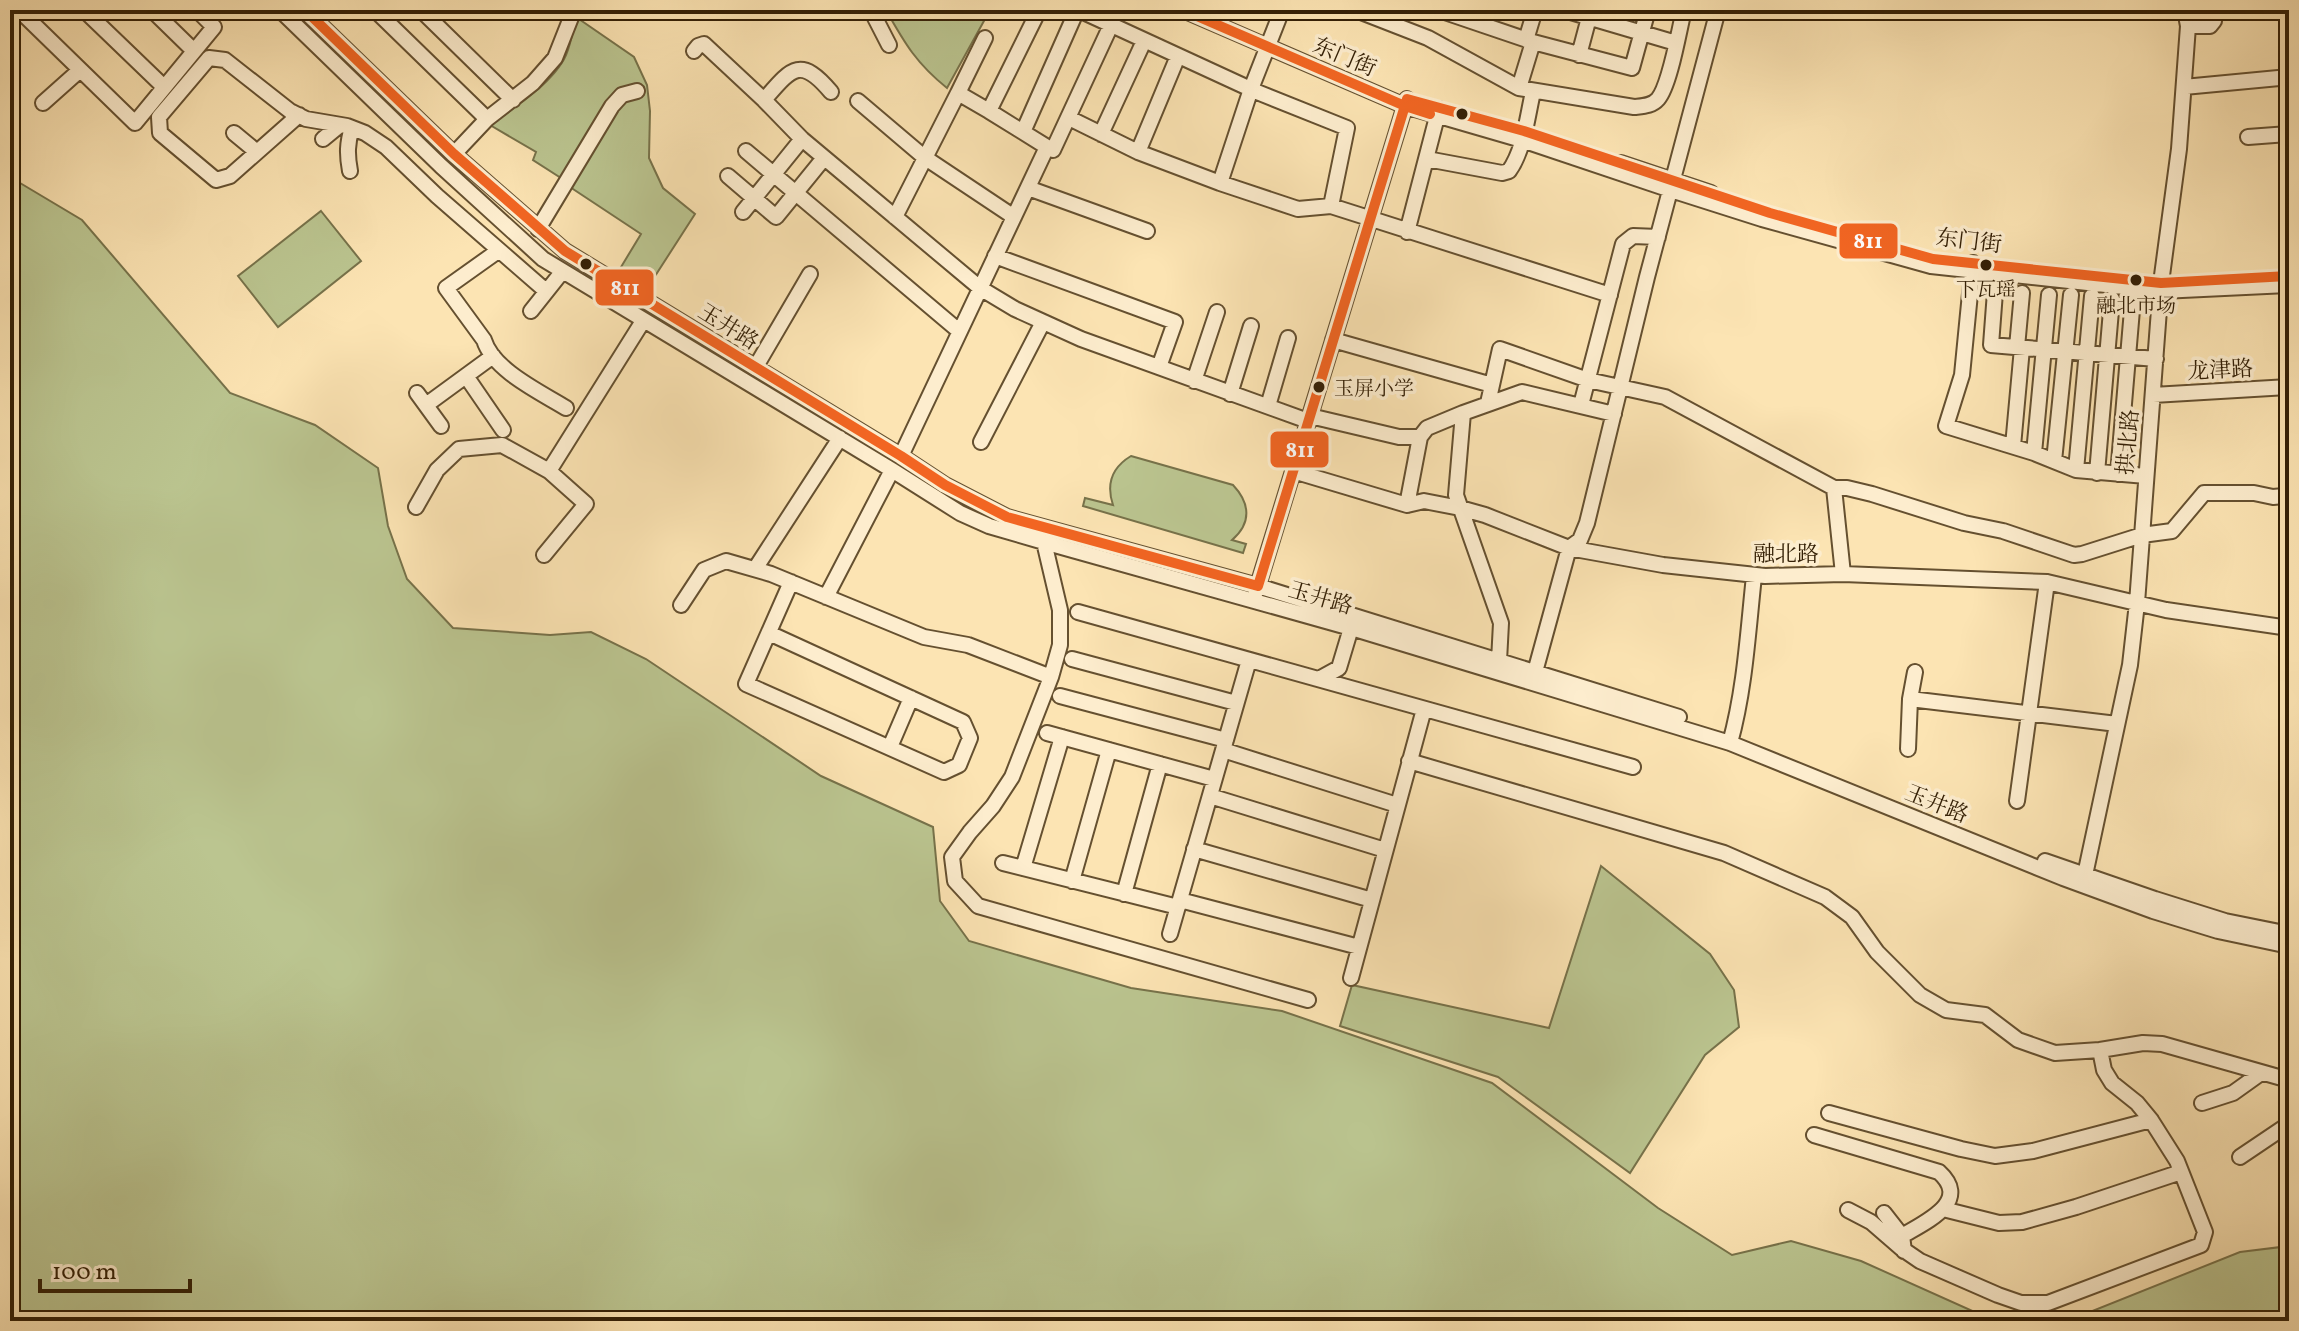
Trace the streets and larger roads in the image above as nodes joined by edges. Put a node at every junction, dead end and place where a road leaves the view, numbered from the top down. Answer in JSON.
{"nodes":[{"id":1,"x":19,"y":10,"type":"edge"},
{"id":2,"x":84,"y":10,"type":"edge"},
{"id":3,"x":152,"y":10,"type":"edge"},
{"id":4,"x":197,"y":10,"type":"edge"},
{"id":5,"x":280,"y":10,"type":"edge"},
{"id":6,"x":305,"y":10,"type":"edge"},
{"id":7,"x":375,"y":10,"type":"edge"},
{"id":8,"x":421,"y":10,"type":"edge"},
{"id":9,"x":574,"y":10,"type":"edge"},
{"id":10,"x":871,"y":10,"type":"edge"},
{"id":11,"x":1039,"y":10,"type":"edge"},
{"id":12,"x":1078,"y":10,"type":"edge"},
{"id":13,"x":1183,"y":10,"type":"edge"},
{"id":14,"x":1205,"y":10,"type":"edge"},
{"id":15,"x":1282,"y":10,"type":"edge"},
{"id":16,"x":1356,"y":10,"type":"edge"},
{"id":17,"x":1439,"y":10,"type":"edge"},
{"id":18,"x":1535,"y":10,"type":"edge"},
{"id":19,"x":1564,"y":10,"type":"edge"},
{"id":20,"x":1648,"y":10,"type":"edge"},
{"id":21,"x":1684,"y":10,"type":"edge"},
{"id":22,"x":1718,"y":10,"type":"edge"},
{"id":23,"x":2185,"y":10,"type":"edge"},
{"id":24,"x":2212,"y":10,"type":"edge"},
{"id":25,"x":1590,"y":14,"type":"edge"},
{"id":26,"x":1393,"y":17,"type":"edge"},
{"id":27,"x":1111,"y":25,"type":"junction"},
{"id":28,"x":2188,"y":26,"type":"junction"},
{"id":29,"x":1642,"y":33,"type":"junction"},
{"id":30,"x":985,"y":38,"type":"dead end"},
{"id":31,"x":1144,"y":41,"type":"junction"},
{"id":32,"x":1530,"y":41,"type":"junction"},
{"id":33,"x":1676,"y":43,"type":"junction"},
{"id":34,"x":1270,"y":44,"type":"junction"},
{"id":35,"x":889,"y":45,"type":"dead end"},
{"id":36,"x":194,"y":51,"type":"junction"},
{"id":37,"x":694,"y":51,"type":"dead end"},
{"id":38,"x":1579,"y":55,"type":"junction"},
{"id":39,"x":1178,"y":56,"type":"junction"},
{"id":40,"x":80,"y":70,"type":"junction"},
{"id":41,"x":2289,"y":77,"type":"edge"},
{"id":42,"x":164,"y":87,"type":"junction"},
{"id":43,"x":2184,"y":87,"type":"junction"},
{"id":44,"x":1251,"y":89,"type":"junction"},
{"id":45,"x":1526,"y":90,"type":"junction"},
{"id":46,"x":637,"y":91,"type":"dead end"},
{"id":47,"x":831,"y":92,"type":"dead end"},
{"id":48,"x":958,"y":93,"type":"junction"},
{"id":49,"x":513,"y":100,"type":"junction"},
{"id":50,"x":764,"y":100,"type":"junction"},
{"id":51,"x":858,"y":101,"type":"dead end"},
{"id":52,"x":1406,"y":102,"type":"junction"},
{"id":53,"x":43,"y":103,"type":"dead end"},
{"id":54,"x":989,"y":111,"type":"junction"},
{"id":55,"x":1438,"y":112,"type":"junction"},
{"id":56,"x":299,"y":115,"type":"junction"},
{"id":57,"x":1069,"y":118,"type":"junction"},
{"id":58,"x":487,"y":119,"type":"junction"},
{"id":59,"x":346,"y":127,"type":"junction"},
{"id":60,"x":1023,"y":132,"type":"junction"},
{"id":61,"x":234,"y":133,"type":"dead end"},
{"id":62,"x":1101,"y":134,"type":"junction"},
{"id":63,"x":2289,"y":134,"type":"edge"},
{"id":64,"x":1523,"y":135,"type":"junction"},
{"id":65,"x":2248,"y":137,"type":"dead end"},
{"id":66,"x":323,"y":139,"type":"dead end"},
{"id":67,"x":802,"y":139,"type":"junction"},
{"id":68,"x":1047,"y":147,"type":"junction"},
{"id":69,"x":746,"y":151,"type":"dead end"},
{"id":70,"x":257,"y":152,"type":"junction"},
{"id":71,"x":1138,"y":152,"type":"junction"},
{"id":72,"x":454,"y":154,"type":"junction"},
{"id":73,"x":824,"y":158,"type":"junction"},
{"id":74,"x":1427,"y":159,"type":"junction"},
{"id":75,"x":350,"y":171,"type":"dead end"},
{"id":76,"x":773,"y":174,"type":"junction"},
{"id":77,"x":728,"y":176,"type":"dead end"},
{"id":78,"x":1220,"y":183,"type":"junction"},
{"id":79,"x":1672,"y":186,"type":"junction"},
{"id":80,"x":1028,"y":188,"type":"junction"},
{"id":81,"x":796,"y":193,"type":"junction"},
{"id":82,"x":754,"y":198,"type":"junction"},
{"id":83,"x":1331,"y":206,"type":"junction"},
{"id":84,"x":743,"y":212,"type":"dead end"},
{"id":85,"x":895,"y":217,"type":"junction"},
{"id":86,"x":1014,"y":217,"type":"junction"},
{"id":87,"x":1370,"y":220,"type":"junction"},
{"id":88,"x":538,"y":229,"type":"junction"},
{"id":89,"x":1147,"y":231,"type":"dead end"},
{"id":90,"x":1407,"y":232,"type":"junction"},
{"id":91,"x":1658,"y":237,"type":"junction"},
{"id":92,"x":498,"y":251,"type":"junction"},
{"id":93,"x":995,"y":256,"type":"junction"},
{"id":94,"x":1973,"y":266,"type":"junction"},
{"id":95,"x":562,"y":272,"type":"junction"},
{"id":96,"x":810,"y":274,"type":"dead end"},
{"id":97,"x":2289,"y":276,"type":"edge"},
{"id":98,"x":2289,"y":285,"type":"edge"},
{"id":99,"x":2161,"y":287,"type":"junction"},
{"id":100,"x":980,"y":288,"type":"junction"},
{"id":101,"x":546,"y":291,"type":"junction"},
{"id":102,"x":1995,"y":292,"type":"dead end"},
{"id":103,"x":2022,"y":293,"type":"dead end"},
{"id":104,"x":1610,"y":295,"type":"junction"},
{"id":105,"x":2049,"y":295,"type":"dead end"},
{"id":106,"x":2071,"y":295,"type":"dead end"},
{"id":107,"x":2092,"y":296,"type":"dead end"},
{"id":108,"x":2133,"y":298,"type":"dead end"},
{"id":109,"x":2112,"y":299,"type":"dead end"},
{"id":110,"x":531,"y":311,"type":"dead end"},
{"id":111,"x":1217,"y":312,"type":"dead end"},
{"id":112,"x":643,"y":321,"type":"junction"},
{"id":113,"x":1043,"y":322,"type":"junction"},
{"id":114,"x":1251,"y":326,"type":"dead end"},
{"id":115,"x":959,"y":331,"type":"junction"},
{"id":116,"x":1288,"y":338,"type":"dead end"},
{"id":117,"x":1333,"y":340,"type":"junction"},
{"id":118,"x":2019,"y":347,"type":"junction"},
{"id":119,"x":2043,"y":349,"type":"junction"},
{"id":120,"x":2065,"y":351,"type":"junction"},
{"id":121,"x":2087,"y":353,"type":"junction"},
{"id":122,"x":2107,"y":355,"type":"junction"},
{"id":123,"x":493,"y":356,"type":"junction"},
{"id":124,"x":2128,"y":356,"type":"junction"},
{"id":125,"x":2156,"y":359,"type":"junction"},
{"id":126,"x":1159,"y":367,"type":"junction"},
{"id":127,"x":755,"y":368,"type":"junction"},
{"id":128,"x":466,"y":376,"type":"junction"},
{"id":129,"x":1588,"y":380,"type":"junction"},
{"id":130,"x":1194,"y":381,"type":"junction"},
{"id":131,"x":1492,"y":385,"type":"junction"},
{"id":132,"x":1619,"y":387,"type":"junction"},
{"id":133,"x":2289,"y":387,"type":"edge"},
{"id":134,"x":1230,"y":394,"type":"junction"},
{"id":135,"x":2153,"y":395,"type":"junction"},
{"id":136,"x":1488,"y":403,"type":"junction"},
{"id":137,"x":1581,"y":405,"type":"junction"},
{"id":138,"x":1268,"y":406,"type":"junction"},
{"id":139,"x":566,"y":408,"type":"dead end"},
{"id":140,"x":1463,"y":413,"type":"junction"},
{"id":141,"x":1614,"y":414,"type":"junction"},
{"id":142,"x":1309,"y":419,"type":"junction"},
{"id":143,"x":441,"y":426,"type":"dead end"},
{"id":144,"x":503,"y":430,"type":"dead end"},
{"id":145,"x":1420,"y":437,"type":"junction"},
{"id":146,"x":840,"y":438,"type":"junction"},
{"id":147,"x":981,"y":442,"type":"dead end"},
{"id":148,"x":2013,"y":446,"type":"junction"},
{"id":149,"x":2034,"y":453,"type":"junction"},
{"id":150,"x":901,"y":456,"type":"junction"},
{"id":151,"x":2054,"y":461,"type":"junction"},
{"id":152,"x":892,"y":470,"type":"junction"},
{"id":153,"x":2076,"y":470,"type":"junction"},
{"id":154,"x":549,"y":471,"type":"junction"},
{"id":155,"x":1293,"y":471,"type":"junction"},
{"id":156,"x":2097,"y":473,"type":"junction"},
{"id":157,"x":2118,"y":474,"type":"junction"},
{"id":158,"x":2146,"y":476,"type":"junction"},
{"id":159,"x":1834,"y":488,"type":"junction"},
{"id":160,"x":2289,"y":489,"type":"edge"},
{"id":161,"x":1407,"y":505,"type":"junction"},
{"id":162,"x":416,"y":507,"type":"dead end"},
{"id":163,"x":1460,"y":508,"type":"junction"},
{"id":164,"x":2142,"y":535,"type":"junction"},
{"id":165,"x":1044,"y":542,"type":"junction"},
{"id":166,"x":1569,"y":548,"type":"junction"},
{"id":167,"x":544,"y":555,"type":"dead end"},
{"id":168,"x":755,"y":569,"type":"junction"},
{"id":169,"x":1843,"y":574,"type":"junction"},
{"id":170,"x":1754,"y":576,"type":"junction"},
{"id":171,"x":791,"y":582,"type":"junction"},
{"id":172,"x":2047,"y":582,"type":"junction"},
{"id":173,"x":1255,"y":593,"type":"junction"},
{"id":174,"x":826,"y":597,"type":"junction"},
{"id":175,"x":2137,"y":603,"type":"junction"},
{"id":176,"x":681,"y":605,"type":"dead end"},
{"id":177,"x":1078,"y":612,"type":"dead end"},
{"id":178,"x":2289,"y":628,"type":"edge"},
{"id":179,"x":1355,"y":629,"type":"junction"},
{"id":180,"x":769,"y":633,"type":"junction"},
{"id":181,"x":1072,"y":659,"type":"dead end"},
{"id":182,"x":1249,"y":660,"type":"junction"},
{"id":183,"x":1499,"y":661,"type":"junction"},
{"id":184,"x":1535,"y":672,"type":"junction"},
{"id":185,"x":1915,"y":672,"type":"dead end"},
{"id":186,"x":1051,"y":677,"type":"junction"},
{"id":187,"x":1319,"y":679,"type":"junction"},
{"id":188,"x":1355,"y":690,"type":"junction"},
{"id":189,"x":1060,"y":696,"type":"dead end"},
{"id":190,"x":911,"y":698,"type":"junction"},
{"id":191,"x":1910,"y":699,"type":"junction"},
{"id":192,"x":1236,"y":703,"type":"junction"},
{"id":193,"x":1424,"y":709,"type":"junction"},
{"id":194,"x":2029,"y":713,"type":"junction"},
{"id":195,"x":2117,"y":724,"type":"junction"},
{"id":196,"x":1047,"y":733,"type":"dead end"},
{"id":197,"x":1062,"y":737,"type":"junction"},
{"id":198,"x":1731,"y":739,"type":"junction"},
{"id":199,"x":1224,"y":745,"type":"junction"},
{"id":200,"x":890,"y":747,"type":"junction"},
{"id":201,"x":1908,"y":749,"type":"dead end"},
{"id":202,"x":1109,"y":750,"type":"junction"},
{"id":203,"x":1409,"y":761,"type":"junction"},
{"id":204,"x":1160,"y":764,"type":"junction"},
{"id":205,"x":1633,"y":767,"type":"dead end"},
{"id":206,"x":1214,"y":779,"type":"junction"},
{"id":207,"x":1210,"y":796,"type":"junction"},
{"id":208,"x":2017,"y":801,"type":"dead end"},
{"id":209,"x":1397,"y":805,"type":"junction"},
{"id":210,"x":1194,"y":849,"type":"junction"},
{"id":211,"x":1385,"y":850,"type":"junction"},
{"id":212,"x":1003,"y":863,"type":"dead end"},
{"id":213,"x":1023,"y":868,"type":"junction"},
{"id":214,"x":2085,"y":875,"type":"junction"},
{"id":215,"x":1072,"y":881,"type":"junction"},
{"id":216,"x":1124,"y":894,"type":"junction"},
{"id":217,"x":1372,"y":900,"type":"junction"},
{"id":218,"x":1179,"y":903,"type":"junction"},
{"id":219,"x":1170,"y":934,"type":"dead end"},
{"id":220,"x":2289,"y":934,"type":"edge"},
{"id":221,"x":2289,"y":946,"type":"edge"},
{"id":222,"x":1359,"y":947,"type":"junction"},
{"id":223,"x":1351,"y":978,"type":"dead end"},
{"id":224,"x":1308,"y":1000,"type":"dead end"},
{"id":225,"x":2100,"y":1050,"type":"junction"},
{"id":226,"x":2261,"y":1073,"type":"junction"},
{"id":227,"x":2289,"y":1080,"type":"edge"},
{"id":228,"x":2202,"y":1103,"type":"dead end"},
{"id":229,"x":1829,"y":1113,"type":"dead end"},
{"id":230,"x":2151,"y":1120,"type":"junction"},
{"id":231,"x":2289,"y":1124,"type":"edge"},
{"id":232,"x":1814,"y":1135,"type":"dead end"},
{"id":233,"x":2240,"y":1157,"type":"dead end"},
{"id":234,"x":2181,"y":1172,"type":"junction"},
{"id":235,"x":1943,"y":1209,"type":"junction"},
{"id":236,"x":1848,"y":1210,"type":"dead end"},
{"id":237,"x":1884,"y":1213,"type":"dead end"},
{"id":238,"x":1903,"y":1243,"type":"junction"}],
"edges":[{"from":1,"to":40,"type":"street"},
{"from":2,"to":42,"type":"street"},
{"from":3,"to":36,"type":"street"},
{"from":4,"to":36,"type":"street"},
{"from":5,"to":95,"type":"street","name":"玉井路"},
{"from":6,"to":72,"type":"street","name":"玉井路"},
{"from":7,"to":58,"type":"street"},
{"from":8,"to":49,"type":"street"},
{"from":9,"to":49,"type":"street"},
{"from":10,"to":35,"type":"street"},
{"from":11,"to":54,"type":"street"},
{"from":12,"to":27,"type":"street"},
{"from":12,"to":60,"type":"street"},
{"from":13,"to":34,"type":"street","name":"东门街"},
{"from":14,"to":34,"type":"street","name":"东门街"},
{"from":15,"to":34,"type":"street"},
{"from":16,"to":26,"type":"street"},
{"from":17,"to":32,"type":"street"},
{"from":18,"to":32,"type":"street"},
{"from":19,"to":25,"type":"street"},
{"from":20,"to":29,"type":"street"},
{"from":21,"to":33,"type":"street"},
{"from":22,"to":79,"type":"street"},
{"from":23,"to":28,"type":"street","name":"拱北路"},
{"from":24,"to":28,"type":"street"},
{"from":25,"to":29,"type":"street"},
{"from":25,"to":38,"type":"street"},
{"from":26,"to":45,"type":"street"},
{"from":27,"to":31,"type":"street"},
{"from":27,"to":57,"type":"street"},
{"from":28,"to":43,"type":"street","name":"拱北路"},
{"from":29,"to":33,"type":"street"},
{"from":29,"to":38,"type":"street"},
{"from":30,"to":48,"type":"street"},
{"from":31,"to":39,"type":"street"},
{"from":31,"to":62,"type":"street"},
{"from":32,"to":38,"type":"street"},
{"from":32,"to":45,"type":"street"},
{"from":33,"to":45,"type":"street"},
{"from":34,"to":44,"type":"street"},
{"from":34,"to":52,"type":"street","name":"东门街"},
{"from":36,"to":42,"type":"street"},
{"from":37,"to":50,"type":"street"},
{"from":39,"to":44,"type":"street"},
{"from":39,"to":71,"type":"street"},
{"from":40,"to":42,"type":"street"},
{"from":40,"to":53,"type":"street"},
{"from":41,"to":43,"type":"street"},
{"from":43,"to":99,"type":"street","name":"拱北路"},
{"from":44,"to":78,"type":"street"},
{"from":44,"to":83,"type":"street"},
{"from":45,"to":64,"type":"street"},
{"from":46,"to":88,"type":"street"},
{"from":47,"to":50,"type":"street"},
{"from":48,"to":54,"type":"street"},
{"from":48,"to":85,"type":"street"},
{"from":49,"to":58,"type":"street"},
{"from":50,"to":67,"type":"street"},
{"from":51,"to":86,"type":"street"},
{"from":52,"to":55,"type":"street","name":"东门街"},
{"from":52,"to":87,"type":"street"},
{"from":54,"to":60,"type":"street"},
{"from":55,"to":64,"type":"street","name":"东门街"},
{"from":55,"to":74,"type":"street"},
{"from":56,"to":59,"type":"street"},
{"from":56,"to":70,"type":"street"},
{"from":56,"to":70,"type":"street"},
{"from":57,"to":62,"type":"street"},
{"from":57,"to":68,"type":"street"},
{"from":58,"to":72,"type":"street"},
{"from":59,"to":66,"type":"street"},
{"from":59,"to":75,"type":"street"},
{"from":59,"to":92,"type":"street"},
{"from":60,"to":68,"type":"street"},
{"from":61,"to":70,"type":"street"},
{"from":62,"to":71,"type":"street"},
{"from":63,"to":65,"type":"street"},
{"from":64,"to":74,"type":"street"},
{"from":64,"to":79,"type":"street","name":"东门街"},
{"from":67,"to":73,"type":"street"},
{"from":67,"to":76,"type":"street"},
{"from":68,"to":80,"type":"street"},
{"from":69,"to":76,"type":"street"},
{"from":71,"to":78,"type":"street"},
{"from":72,"to":88,"type":"street","name":"玉井路"},
{"from":73,"to":81,"type":"street"},
{"from":73,"to":85,"type":"street"},
{"from":74,"to":90,"type":"street"},
{"from":76,"to":81,"type":"street"},
{"from":76,"to":82,"type":"street"},
{"from":77,"to":82,"type":"street"},
{"from":78,"to":83,"type":"street"},
{"from":79,"to":91,"type":"street"},
{"from":79,"to":94,"type":"street","name":"东门街"},
{"from":80,"to":86,"type":"street"},
{"from":80,"to":89,"type":"street"},
{"from":81,"to":82,"type":"street"},
{"from":81,"to":115,"type":"street"},
{"from":82,"to":84,"type":"street"},
{"from":83,"to":87,"type":"street"},
{"from":85,"to":100,"type":"street"},
{"from":86,"to":93,"type":"street"},
{"from":87,"to":90,"type":"street"},
{"from":87,"to":117,"type":"street"},
{"from":88,"to":127,"type":"street","name":"玉井路"},
{"from":90,"to":104,"type":"street"},
{"from":91,"to":104,"type":"street"},
{"from":91,"to":132,"type":"street"},
{"from":92,"to":101,"type":"street"},
{"from":92,"to":123,"type":"street"},
{"from":93,"to":100,"type":"street"},
{"from":93,"to":126,"type":"street"},
{"from":94,"to":99,"type":"street","name":"东门街"},
{"from":94,"to":148,"type":"street"},
{"from":95,"to":101,"type":"street"},
{"from":95,"to":112,"type":"street","name":"玉井路"},
{"from":96,"to":127,"type":"street"},
{"from":97,"to":99,"type":"street","name":"东门街"},
{"from":98,"to":99,"type":"street","name":"东门街"},
{"from":99,"to":125,"type":"street","name":"拱北路"},
{"from":100,"to":113,"type":"street"},
{"from":100,"to":115,"type":"street"},
{"from":101,"to":110,"type":"street"},
{"from":102,"to":118,"type":"street"},
{"from":103,"to":118,"type":"street"},
{"from":104,"to":129,"type":"street"},
{"from":105,"to":119,"type":"street"},
{"from":106,"to":120,"type":"street"},
{"from":107,"to":121,"type":"street"},
{"from":108,"to":124,"type":"street"},
{"from":109,"to":122,"type":"street"},
{"from":111,"to":130,"type":"street"},
{"from":112,"to":146,"type":"street","name":"玉井路"},
{"from":112,"to":154,"type":"street"},
{"from":113,"to":126,"type":"street"},
{"from":113,"to":147,"type":"street"},
{"from":114,"to":134,"type":"street"},
{"from":115,"to":150,"type":"street"},
{"from":116,"to":138,"type":"street"},
{"from":117,"to":131,"type":"street"},
{"from":117,"to":142,"type":"street"},
{"from":118,"to":119,"type":"street"},
{"from":118,"to":148,"type":"street"},
{"from":119,"to":120,"type":"street"},
{"from":119,"to":149,"type":"street"},
{"from":120,"to":121,"type":"street"},
{"from":120,"to":151,"type":"street"},
{"from":121,"to":122,"type":"street"},
{"from":121,"to":153,"type":"street"},
{"from":122,"to":124,"type":"street"},
{"from":122,"to":156,"type":"street"},
{"from":123,"to":128,"type":"street"},
{"from":123,"to":139,"type":"street"},
{"from":124,"to":125,"type":"street"},
{"from":124,"to":157,"type":"street"},
{"from":125,"to":135,"type":"street","name":"拱北路"},
{"from":126,"to":130,"type":"street"},
{"from":127,"to":150,"type":"street","name":"玉井路"},
{"from":128,"to":143,"type":"street"},
{"from":128,"to":144,"type":"street"},
{"from":129,"to":131,"type":"street"},
{"from":129,"to":132,"type":"street"},
{"from":129,"to":137,"type":"street"},
{"from":130,"to":134,"type":"street"},
{"from":131,"to":136,"type":"street"},
{"from":132,"to":141,"type":"street"},
{"from":132,"to":159,"type":"street"},
{"from":133,"to":135,"type":"street","name":"龙津路"},
{"from":134,"to":138,"type":"street"},
{"from":135,"to":158,"type":"street","name":"拱北路"},
{"from":136,"to":137,"type":"street"},
{"from":136,"to":140,"type":"street"},
{"from":137,"to":141,"type":"street"},
{"from":138,"to":142,"type":"street"},
{"from":140,"to":145,"type":"street"},
{"from":140,"to":163,"type":"street"},
{"from":141,"to":166,"type":"street"},
{"from":142,"to":145,"type":"street"},
{"from":142,"to":155,"type":"street"},
{"from":145,"to":161,"type":"street"},
{"from":146,"to":152,"type":"street","name":"玉井路"},
{"from":146,"to":168,"type":"street"},
{"from":148,"to":149,"type":"street"},
{"from":149,"to":151,"type":"street"},
{"from":150,"to":173,"type":"street","name":"玉井路"},
{"from":151,"to":153,"type":"street"},
{"from":152,"to":165,"type":"street","name":"玉井路"},
{"from":152,"to":174,"type":"street"},
{"from":153,"to":156,"type":"street"},
{"from":154,"to":162,"type":"street"},
{"from":154,"to":167,"type":"street"},
{"from":155,"to":161,"type":"street","name":"融北路"},
{"from":155,"to":173,"type":"street"},
{"from":156,"to":157,"type":"street"},
{"from":157,"to":158,"type":"street"},
{"from":158,"to":164,"type":"street","name":"拱北路"},
{"from":159,"to":164,"type":"street"},
{"from":159,"to":169,"type":"street"},
{"from":160,"to":164,"type":"street"},
{"from":161,"to":163,"type":"street","name":"融北路"},
{"from":163,"to":166,"type":"street","name":"融北路"},
{"from":163,"to":183,"type":"street"},
{"from":164,"to":175,"type":"street","name":"拱北路"},
{"from":165,"to":173,"type":"street","name":"玉井路"},
{"from":165,"to":186,"type":"street"},
{"from":166,"to":170,"type":"street","name":"融北路"},
{"from":166,"to":184,"type":"street"},
{"from":168,"to":171,"type":"street"},
{"from":168,"to":176,"type":"street"},
{"from":169,"to":170,"type":"street","name":"融北路"},
{"from":169,"to":172,"type":"street","name":"融北路"},
{"from":170,"to":198,"type":"street"},
{"from":171,"to":174,"type":"street"},
{"from":171,"to":180,"type":"street"},
{"from":172,"to":175,"type":"street","name":"融北路"},
{"from":172,"to":194,"type":"street"},
{"from":173,"to":179,"type":"street","name":"玉井路"},
{"from":173,"to":183,"type":"street","name":"玉井路"},
{"from":174,"to":186,"type":"street"},
{"from":175,"to":178,"type":"street","name":"融北路"},
{"from":175,"to":195,"type":"street","name":"拱北路"},
{"from":177,"to":182,"type":"street"},
{"from":179,"to":187,"type":"street"},
{"from":179,"to":188,"type":"street"},
{"from":179,"to":198,"type":"street","name":"玉井路"},
{"from":180,"to":190,"type":"street"},
{"from":180,"to":200,"type":"street"},
{"from":181,"to":192,"type":"street"},
{"from":182,"to":187,"type":"street"},
{"from":182,"to":192,"type":"street"},
{"from":183,"to":184,"type":"street","name":"玉井路"},
{"from":184,"to":198,"type":"street","name":"玉井路"},
{"from":185,"to":191,"type":"street"},
{"from":186,"to":224,"type":"street"},
{"from":187,"to":188,"type":"street"},
{"from":188,"to":193,"type":"street"},
{"from":189,"to":199,"type":"street"},
{"from":190,"to":200,"type":"street"},
{"from":190,"to":200,"type":"street"},
{"from":191,"to":194,"type":"street"},
{"from":191,"to":201,"type":"street"},
{"from":192,"to":199,"type":"street"},
{"from":193,"to":203,"type":"street"},
{"from":193,"to":205,"type":"street"},
{"from":194,"to":195,"type":"street"},
{"from":194,"to":208,"type":"street"},
{"from":195,"to":214,"type":"street","name":"拱北路"},
{"from":196,"to":197,"type":"street"},
{"from":197,"to":202,"type":"street"},
{"from":197,"to":213,"type":"street"},
{"from":198,"to":214,"type":"street","name":"玉井路"},
{"from":198,"to":221,"type":"street","name":"玉井路"},
{"from":199,"to":206,"type":"street"},
{"from":199,"to":209,"type":"street"},
{"from":202,"to":204,"type":"street"},
{"from":202,"to":215,"type":"street"},
{"from":203,"to":209,"type":"street"},
{"from":203,"to":225,"type":"street"},
{"from":204,"to":206,"type":"street"},
{"from":204,"to":216,"type":"street"},
{"from":206,"to":207,"type":"street"},
{"from":207,"to":210,"type":"street"},
{"from":207,"to":211,"type":"street"},
{"from":209,"to":211,"type":"street"},
{"from":210,"to":217,"type":"street"},
{"from":210,"to":218,"type":"street"},
{"from":211,"to":217,"type":"street"},
{"from":212,"to":213,"type":"street"},
{"from":213,"to":215,"type":"street"},
{"from":214,"to":220,"type":"street","name":"玉井路"},
{"from":215,"to":216,"type":"street"},
{"from":216,"to":218,"type":"street"},
{"from":217,"to":222,"type":"street"},
{"from":218,"to":219,"type":"street"},
{"from":218,"to":222,"type":"street"},
{"from":222,"to":223,"type":"street"},
{"from":225,"to":226,"type":"street"},
{"from":225,"to":230,"type":"street"},
{"from":226,"to":227,"type":"street"},
{"from":226,"to":228,"type":"street"},
{"from":229,"to":230,"type":"street"},
{"from":230,"to":234,"type":"street"},
{"from":231,"to":233,"type":"street"},
{"from":232,"to":235,"type":"street"},
{"from":234,"to":235,"type":"street"},
{"from":234,"to":238,"type":"street"},
{"from":235,"to":238,"type":"street"},
{"from":236,"to":238,"type":"street"},
{"from":237,"to":238,"type":"street"}]}
